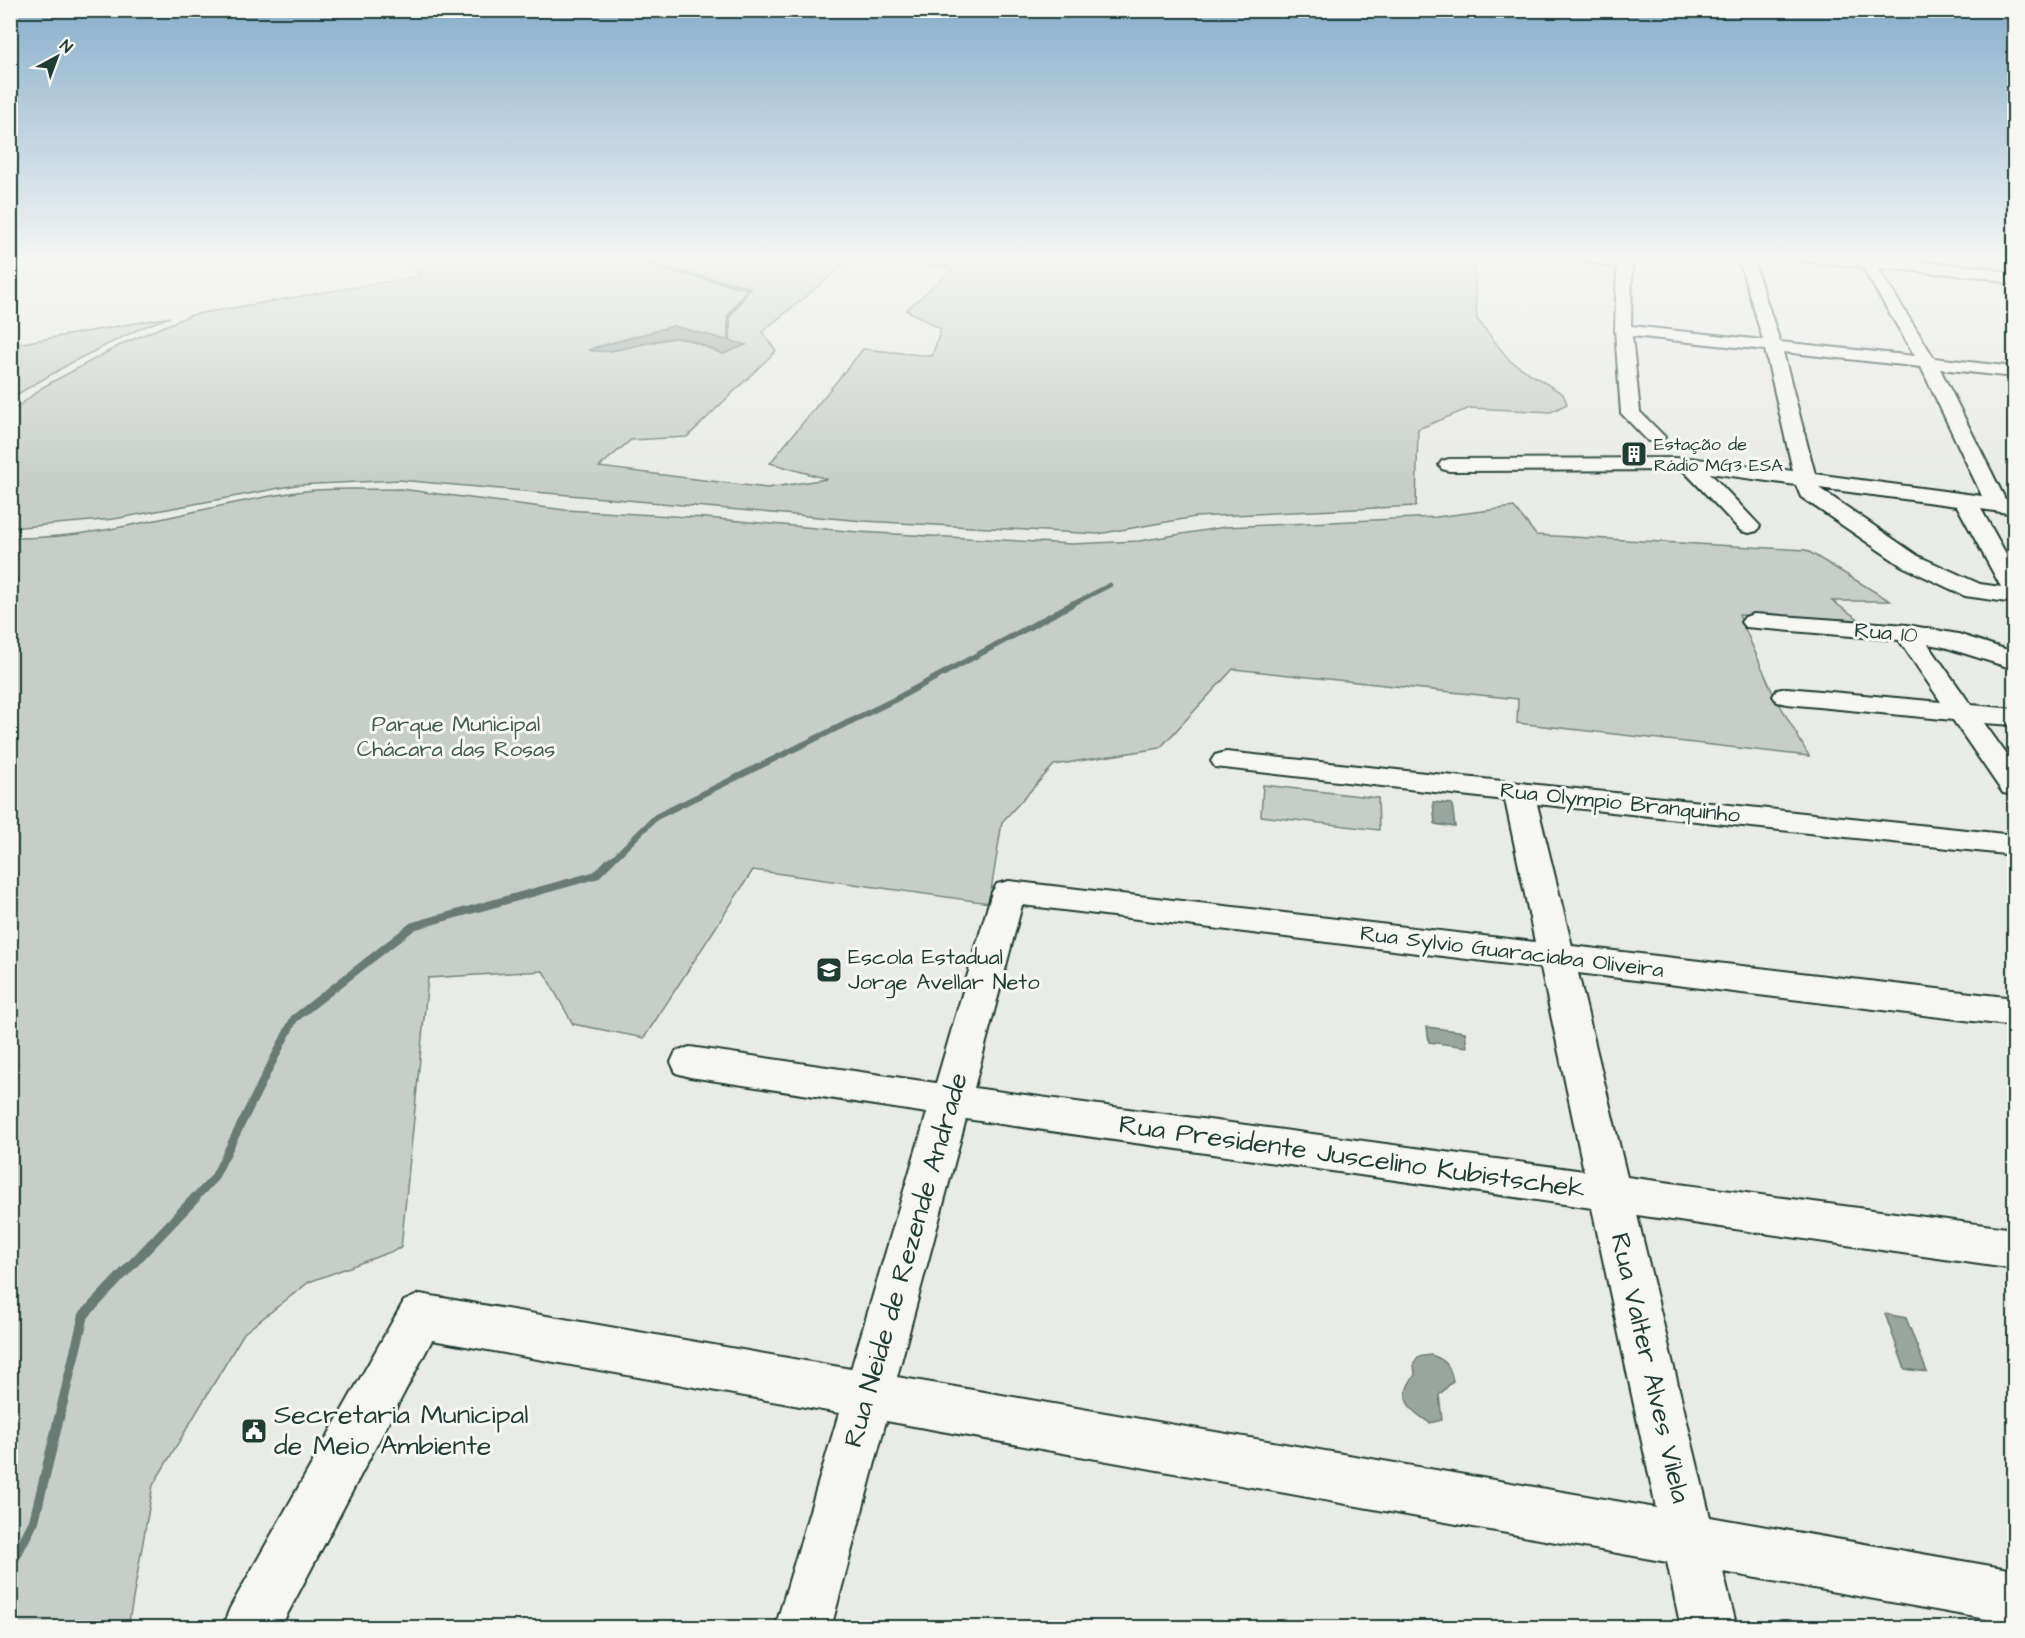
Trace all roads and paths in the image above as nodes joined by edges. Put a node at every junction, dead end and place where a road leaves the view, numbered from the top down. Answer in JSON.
{"nodes":[{"id":1,"x":1623,"y":333,"type":"edge"},
{"id":2,"x":1655,"y":333,"type":"edge"},
{"id":3,"x":1769,"y":333,"type":"edge"},
{"id":4,"x":1910,"y":333,"type":"edge"},
{"id":5,"x":1773,"y":346,"type":"junction"},
{"id":6,"x":1928,"y":363,"type":"junction"},
{"id":7,"x":2014,"y":372,"type":"edge"},
{"id":8,"x":1654,"y":437,"type":"dead end"},
{"id":9,"x":1689,"y":464,"type":"junction"},
{"id":10,"x":1449,"y":465,"type":"dead end"},
{"id":11,"x":1804,"y":479,"type":"junction"},
{"id":12,"x":1965,"y":501,"type":"junction"},
{"id":13,"x":2006,"y":506,"type":"edge"},
{"id":14,"x":1749,"y":526,"type":"dead end"},
{"id":15,"x":2014,"y":588,"type":"edge"},
{"id":16,"x":2014,"y":596,"type":"edge"},
{"id":17,"x":1754,"y":622,"type":"dead end"},
{"id":18,"x":1907,"y":633,"type":"junction"},
{"id":19,"x":2014,"y":661,"type":"edge"},
{"id":20,"x":1787,"y":696,"type":"dead end"},
{"id":21,"x":1962,"y":712,"type":"junction"},
{"id":22,"x":2014,"y":717,"type":"edge"},
{"id":23,"x":1226,"y":761,"type":"dead end"},
{"id":24,"x":2014,"y":786,"type":"edge"},
{"id":25,"x":1519,"y":793,"type":"junction"},
{"id":26,"x":2014,"y":845,"type":"edge"},
{"id":27,"x":1009,"y":892,"type":"joint"},
{"id":28,"x":1557,"y":958,"type":"junction"},
{"id":29,"x":2014,"y":1012,"type":"edge"},
{"id":30,"x":690,"y":1062,"type":"dead end"},
{"id":31,"x":951,"y":1101,"type":"junction"},
{"id":32,"x":1610,"y":1193,"type":"junction"},
{"id":33,"x":2014,"y":1249,"type":"edge"},
{"id":34,"x":868,"y":1395,"type":"junction"},
{"id":35,"x":1689,"y":1539,"type":"junction"},
{"id":36,"x":2014,"y":1596,"type":"edge"},
{"id":37,"x":250,"y":1628,"type":"edge"},
{"id":38,"x":803,"y":1628,"type":"edge"},
{"id":39,"x":1709,"y":1628,"type":"edge"}],
"edges":[{"from":1,"to":8,"type":"street"},
{"from":2,"to":5,"type":"street"},
{"from":3,"to":5,"type":"street"},
{"from":4,"to":6,"type":"street"},
{"from":5,"to":6,"type":"street"},
{"from":5,"to":11,"type":"street"},
{"from":6,"to":7,"type":"street"},
{"from":6,"to":13,"type":"street"},
{"from":9,"to":10,"type":"street"},
{"from":9,"to":11,"type":"street"},
{"from":9,"to":14,"type":"street"},
{"from":11,"to":12,"type":"street"},
{"from":11,"to":16,"type":"street"},
{"from":12,"to":13,"type":"street"},
{"from":12,"to":15,"type":"street"},
{"from":17,"to":18,"type":"street","name":"Rua 10"},
{"from":18,"to":19,"type":"street","name":"Rua 10"},
{"from":18,"to":21,"type":"street"},
{"from":20,"to":21,"type":"street"},
{"from":21,"to":22,"type":"street"},
{"from":21,"to":24,"type":"street"},
{"from":23,"to":25,"type":"street","name":"Rua Olympio Branquinho"},
{"from":25,"to":26,"type":"street","name":"Rua Olympio Branquinho"},
{"from":25,"to":28,"type":"street","name":"Rua Valter Alves Vilela"},
{"from":27,"to":28,"type":"street","name":"Rua Sylvio Guaraciaba Oliveira"},
{"from":27,"to":31,"type":"street","name":"Rua Neide de Rezende Andrade"},
{"from":28,"to":29,"type":"street","name":"Rua Sylvio Guaraciaba Oliveira"},
{"from":28,"to":32,"type":"street","name":"Rua Valter Alves Vilela"},
{"from":30,"to":31,"type":"street","name":"Rua Presidente Juscelino Kubistschek"},
{"from":31,"to":32,"type":"street","name":"Rua Presidente Juscelino Kubistschek"},
{"from":31,"to":34,"type":"street","name":"Rua Neide de Rezende Andrade"},
{"from":32,"to":33,"type":"street","name":"Rua Presidente Juscelino Kubistschek"},
{"from":32,"to":35,"type":"street","name":"Rua Valter Alves Vilela"},
{"from":34,"to":35,"type":"street"},
{"from":34,"to":37,"type":"street"},
{"from":34,"to":38,"type":"street","name":"Rua Neide de Rezende Andrade"},
{"from":35,"to":36,"type":"street"},
{"from":35,"to":39,"type":"street","name":"Rua Valter Alves Vilela"}]}
